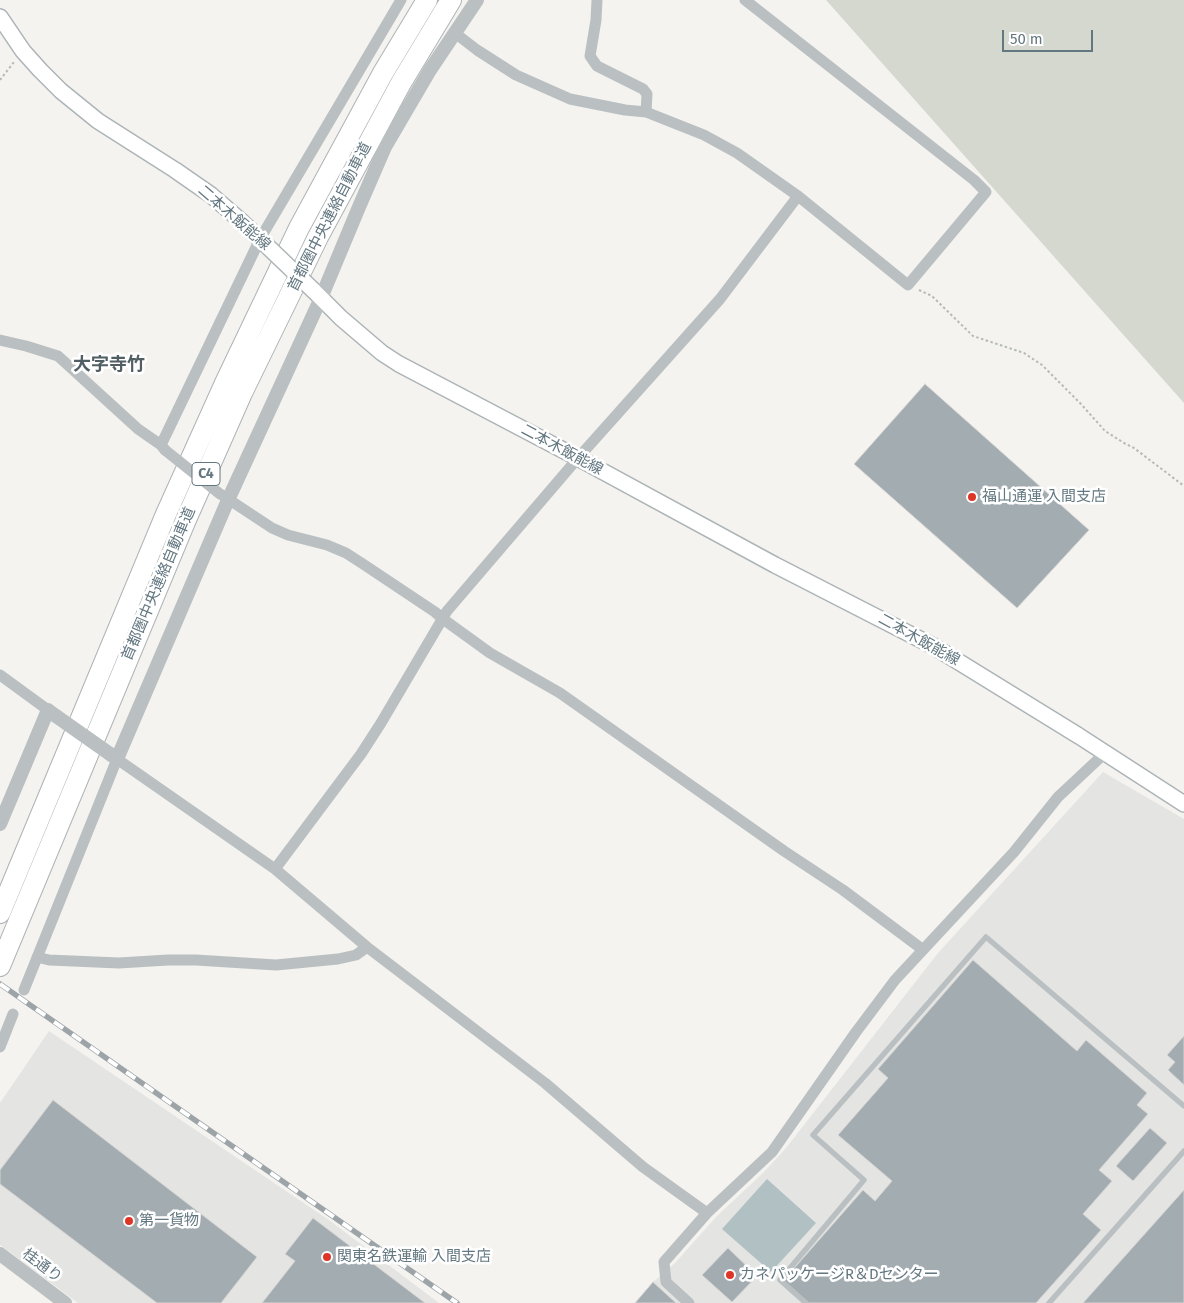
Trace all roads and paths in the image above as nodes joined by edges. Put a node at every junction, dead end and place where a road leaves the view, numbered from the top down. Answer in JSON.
{"nodes":[{"id":1,"x":401,"y":0,"type":"edge"},
{"id":2,"x":427,"y":0,"type":"edge"},
{"id":3,"x":451,"y":0,"type":"edge"},
{"id":4,"x":477,"y":0,"type":"edge"},
{"id":5,"x":597,"y":0,"type":"edge"},
{"id":6,"x":745,"y":0,"type":"edge"},
{"id":7,"x":0,"y":18,"type":"edge"},
{"id":8,"x":455,"y":33,"type":"junction"},
{"id":9,"x":23,"y":51,"type":"junction"},
{"id":10,"x":0,"y":80,"type":"edge"},
{"id":11,"x":646,"y":112,"type":"junction"},
{"id":12,"x":798,"y":196,"type":"junction"},
{"id":13,"x":262,"y":241,"type":"junction"},
{"id":14,"x":908,"y":285,"type":"junction"},
{"id":15,"x":317,"y":294,"type":"junction"},
{"id":16,"x":0,"y":340,"type":"edge"},
{"id":17,"x":163,"y":448,"type":"junction"},
{"id":18,"x":578,"y":458,"type":"junction"},
{"id":19,"x":1184,"y":486,"type":"edge"},
{"id":20,"x":224,"y":497,"type":"junction"},
{"id":21,"x":443,"y":619,"type":"junction"},
{"id":22,"x":0,"y":675,"type":"edge"},
{"id":23,"x":52,"y":713,"type":"junction"},
{"id":24,"x":1105,"y":753,"type":"junction"},
{"id":25,"x":113,"y":756,"type":"junction"},
{"id":26,"x":1184,"y":804,"type":"edge"},
{"id":27,"x":0,"y":824,"type":"edge"},
{"id":28,"x":275,"y":869,"type":"junction"},
{"id":29,"x":0,"y":914,"type":"edge"},
{"id":30,"x":367,"y":948,"type":"junction"},
{"id":31,"x":922,"y":950,"type":"junction"},
{"id":32,"x":37,"y":957,"type":"junction"},
{"id":33,"x":0,"y":966,"type":"edge"},
{"id":34,"x":24,"y":990,"type":"dead end"},
{"id":35,"x":13,"y":1014,"type":"dead end"},
{"id":36,"x":0,"y":1047,"type":"edge"},
{"id":37,"x":1184,"y":1106,"type":"edge"},
{"id":38,"x":1184,"y":1151,"type":"edge"},
{"id":39,"x":707,"y":1213,"type":"junction"},
{"id":40,"x":0,"y":1254,"type":"edge"},
{"id":41,"x":64,"y":1303,"type":"edge"},
{"id":42,"x":690,"y":1303,"type":"edge"},
{"id":43,"x":806,"y":1303,"type":"edge"},
{"id":44,"x":1050,"y":1303,"type":"edge"}],
"edges":[{"from":1,"to":13,"type":"street"},
{"from":2,"to":29,"type":"highway","name":"首都圏中央連絡自動車道","number":"C4"},
{"from":3,"to":33,"type":"highway","name":"首都圏中央連絡自動車道","number":"C4"},
{"from":4,"to":8,"type":"street"},
{"from":5,"to":11,"type":"street"},
{"from":6,"to":14,"type":"street"},
{"from":7,"to":9,"type":"main road","name":"二本木飯能線"},
{"from":8,"to":11,"type":"street"},
{"from":8,"to":15,"type":"street"},
{"from":9,"to":10,"type":"path"},
{"from":9,"to":13,"type":"main road","name":"二本木飯能線"},
{"from":11,"to":12,"type":"street"},
{"from":12,"to":14,"type":"street"},
{"from":12,"to":18,"type":"street"},
{"from":13,"to":15,"type":"main road","name":"二本木飯能線","bridge":true},
{"from":13,"to":17,"type":"street"},
{"from":14,"to":19,"type":"path"},
{"from":15,"to":18,"type":"main road","name":"二本木飯能線"},
{"from":15,"to":20,"type":"street"},
{"from":16,"to":17,"type":"street"},
{"from":17,"to":20,"type":"street","bridge":true},
{"from":18,"to":21,"type":"street"},
{"from":18,"to":24,"type":"main road","name":"二本木飯能線"},
{"from":20,"to":21,"type":"street"},
{"from":20,"to":25,"type":"street"},
{"from":21,"to":28,"type":"street"},
{"from":21,"to":31,"type":"street"},
{"from":22,"to":23,"type":"street"},
{"from":23,"to":25,"type":"street","bridge":true},
{"from":23,"to":27,"type":"street"},
{"from":24,"to":26,"type":"main road","name":"二本木飯能線"},
{"from":24,"to":31,"type":"street"},
{"from":25,"to":28,"type":"street"},
{"from":25,"to":32,"type":"street"},
{"from":28,"to":30,"type":"street"},
{"from":30,"to":32,"type":"street"},
{"from":30,"to":39,"type":"street"},
{"from":31,"to":39,"type":"street"},
{"from":32,"to":34,"type":"street"},
{"from":35,"to":36,"type":"street"},
{"from":37,"to":43,"type":"lane"},
{"from":38,"to":44,"type":"lane"},
{"from":39,"to":42,"type":"street"},
{"from":40,"to":41,"type":"street","name":"桂通り"}]}
